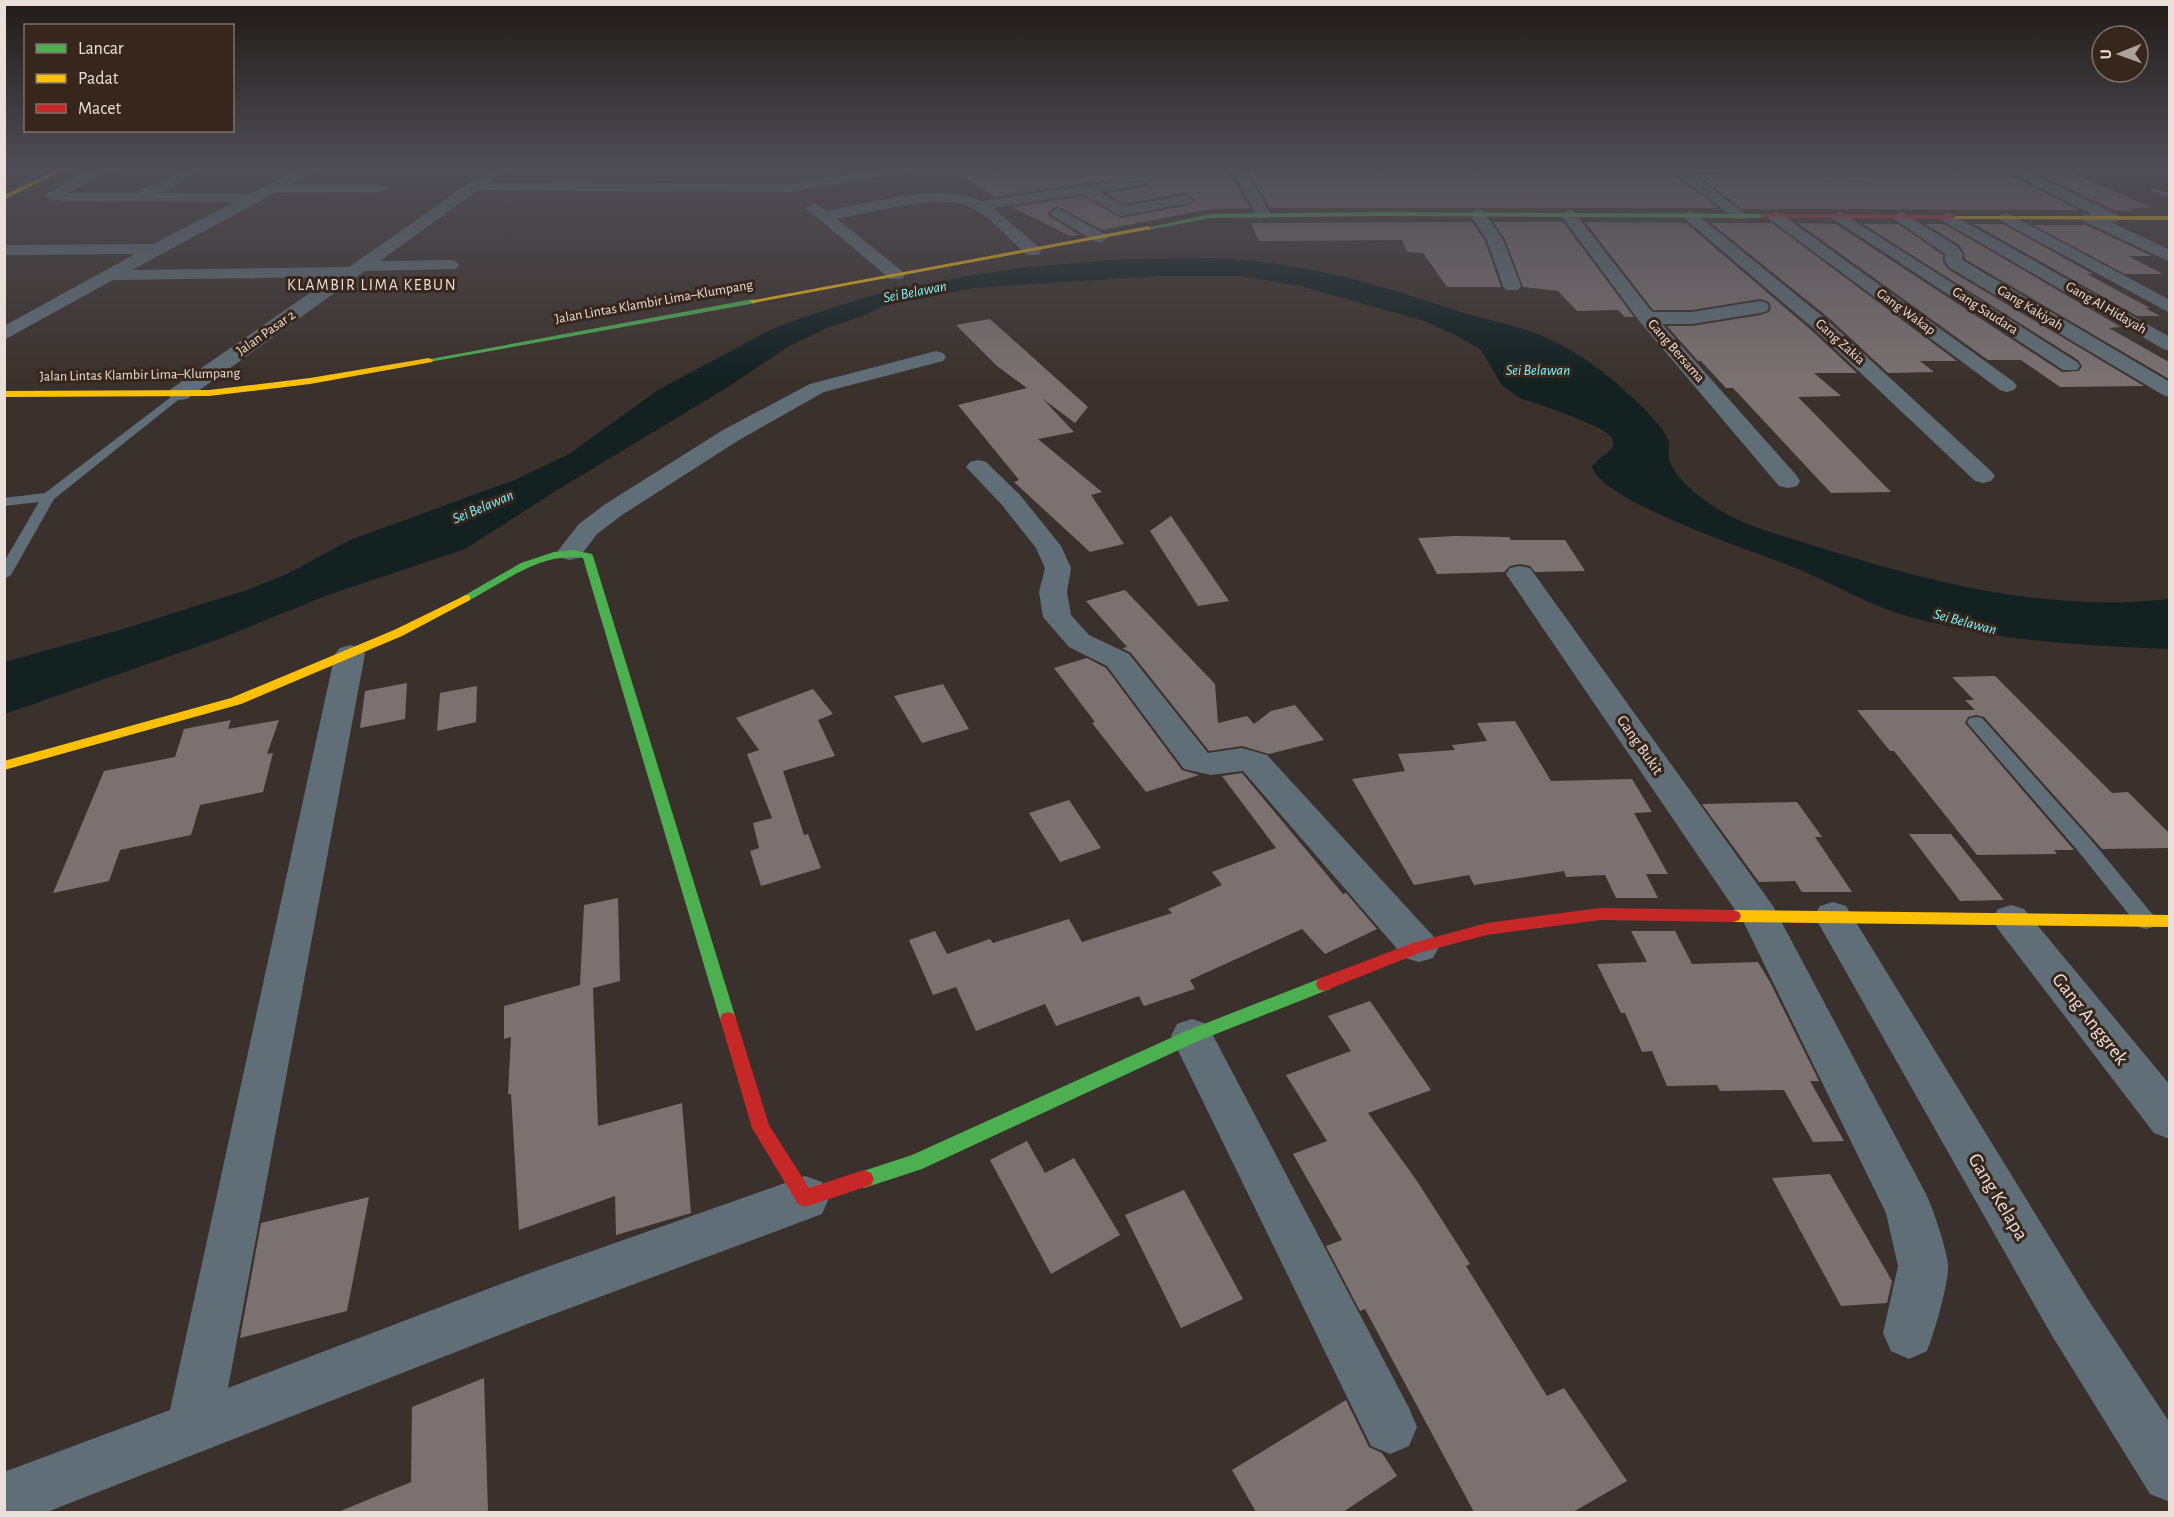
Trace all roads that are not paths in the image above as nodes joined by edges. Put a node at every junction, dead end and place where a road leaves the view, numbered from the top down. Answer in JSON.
{"nodes":[{"id":1,"x":175,"y":239,"type":"edge"},
{"id":2,"x":399,"y":239,"type":"edge"},
{"id":3,"x":852,"y":239,"type":"edge"},
{"id":4,"x":1018,"y":239,"type":"edge"},
{"id":5,"x":1096,"y":239,"type":"edge"},
{"id":6,"x":1494,"y":239,"type":"edge"},
{"id":7,"x":1587,"y":239,"type":"edge"},
{"id":8,"x":1717,"y":239,"type":"edge"},
{"id":9,"x":1806,"y":239,"type":"edge"},
{"id":10,"x":1874,"y":239,"type":"edge"},
{"id":11,"x":1933,"y":239,"type":"edge"},
{"id":12,"x":1985,"y":239,"type":"edge"},
{"id":13,"x":2044,"y":239,"type":"edge"},
{"id":14,"x":2132,"y":239,"type":"edge"},
{"id":15,"x":156,"y":249,"type":"junction"},
{"id":16,"x":4,"y":250,"type":"edge"},
{"id":17,"x":1033,"y":251,"type":"junction"},
{"id":18,"x":2169,"y":257,"type":"edge"},
{"id":19,"x":450,"y":265,"type":"dead end"},
{"id":20,"x":356,"y":269,"type":"junction"},
{"id":21,"x":108,"y":275,"type":"junction"},
{"id":22,"x":896,"y":275,"type":"junction"},
{"id":23,"x":1512,"y":286,"type":"dead end"},
{"id":24,"x":1760,"y":307,"type":"dead end"},
{"id":25,"x":2169,"y":308,"type":"edge"},
{"id":26,"x":1647,"y":318,"type":"junction"},
{"id":27,"x":4,"y":334,"type":"edge"},
{"id":28,"x":2169,"y":345,"type":"edge"},
{"id":29,"x":936,"y":357,"type":"dead end"},
{"id":30,"x":2070,"y":366,"type":"dead end"},
{"id":31,"x":2007,"y":386,"type":"dead end"},
{"id":32,"x":2169,"y":391,"type":"edge"},
{"id":33,"x":4,"y":394,"type":"edge"},
{"id":34,"x":179,"y":394,"type":"junction"},
{"id":35,"x":978,"y":467,"type":"dead end"},
{"id":36,"x":1983,"y":476,"type":"dead end"},
{"id":37,"x":1788,"y":481,"type":"dead end"},
{"id":38,"x":49,"y":497,"type":"junction"},
{"id":39,"x":4,"y":502,"type":"edge"},
{"id":40,"x":570,"y":552,"type":"junction"},
{"id":41,"x":1520,"y":574,"type":"dead end"},
{"id":42,"x":4,"y":575,"type":"edge"},
{"id":43,"x":350,"y":654,"type":"junction"},
{"id":44,"x":1976,"y":722,"type":"dead end"},
{"id":45,"x":4,"y":766,"type":"edge"},
{"id":46,"x":1760,"y":916,"type":"junction"},
{"id":47,"x":1833,"y":916,"type":"junction"},
{"id":48,"x":2011,"y":919,"type":"junction"},
{"id":49,"x":2146,"y":921,"type":"junction"},
{"id":50,"x":2169,"y":921,"type":"edge"},
{"id":51,"x":1419,"y":947,"type":"junction"},
{"id":52,"x":1192,"y":1036,"type":"junction"},
{"id":53,"x":2169,"y":1119,"type":"edge"},
{"id":54,"x":805,"y":1198,"type":"junction"},
{"id":55,"x":1909,"y":1333,"type":"dead end"},
{"id":56,"x":1390,"y":1427,"type":"dead end"},
{"id":57,"x":193,"y":1428,"type":"junction"},
{"id":58,"x":2169,"y":1474,"type":"edge"},
{"id":59,"x":4,"y":1501,"type":"edge"}],
"edges":[{"from":1,"to":15,"type":"street"},
{"from":2,"to":20,"type":"street","name":"Jalan Pasar 2"},
{"from":3,"to":22,"type":"street"},
{"from":4,"to":17,"type":"street"},
{"from":5,"to":17,"type":"main road","name":"Jalan Lintas Klambir Lima–Klumpang"},
{"from":6,"to":23,"type":"street"},
{"from":7,"to":26,"type":"street","name":"Gang Bersama"},
{"from":8,"to":36,"type":"street","name":"Gang Zakia"},
{"from":9,"to":31,"type":"street","name":"Gang Wakap"},
{"from":10,"to":30,"type":"street","name":"Gang Saudara"},
{"from":11,"to":32,"type":"street","name":"Gang Kakiyah"},
{"from":12,"to":28,"type":"street","name":"Gang Al Hidayah"},
{"from":13,"to":25,"type":"street"},
{"from":14,"to":18,"type":"street"},
{"from":15,"to":16,"type":"street"},
{"from":15,"to":21,"type":"street"},
{"from":17,"to":22,"type":"main road","name":"Jalan Lintas Klambir Lima–Klumpang"},
{"from":19,"to":20,"type":"street"},
{"from":20,"to":21,"type":"street"},
{"from":20,"to":34,"type":"street","name":"Jalan Pasar 2"},
{"from":21,"to":27,"type":"street"},
{"from":22,"to":34,"type":"main road","name":"Jalan Lintas Klambir Lima–Klumpang"},
{"from":24,"to":26,"type":"street"},
{"from":26,"to":37,"type":"street","name":"Gang Bersama"},
{"from":29,"to":40,"type":"street"},
{"from":33,"to":34,"type":"main road","name":"Jalan Lintas Klambir Lima–Klumpang"},
{"from":34,"to":38,"type":"lane"},
{"from":35,"to":51,"type":"street"},
{"from":38,"to":39,"type":"lane"},
{"from":38,"to":42,"type":"lane"},
{"from":40,"to":43,"type":"main road"},
{"from":40,"to":54,"type":"main road"},
{"from":41,"to":46,"type":"street","name":"Gang Bukit"},
{"from":43,"to":45,"type":"main road"},
{"from":43,"to":57,"type":"street"},
{"from":44,"to":49,"type":"lane"},
{"from":46,"to":47,"type":"main road"},
{"from":46,"to":51,"type":"main road"},
{"from":46,"to":55,"type":"street","name":"Gang Bukit"},
{"from":47,"to":48,"type":"main road"},
{"from":47,"to":58,"type":"street","name":"Gang Kelapa"},
{"from":48,"to":49,"type":"main road"},
{"from":48,"to":53,"type":"street","name":"Gang Anggrek"},
{"from":49,"to":50,"type":"main road"},
{"from":51,"to":52,"type":"main road"},
{"from":52,"to":54,"type":"main road"},
{"from":52,"to":56,"type":"street"},
{"from":54,"to":57,"type":"street"},
{"from":57,"to":59,"type":"street"}]}
